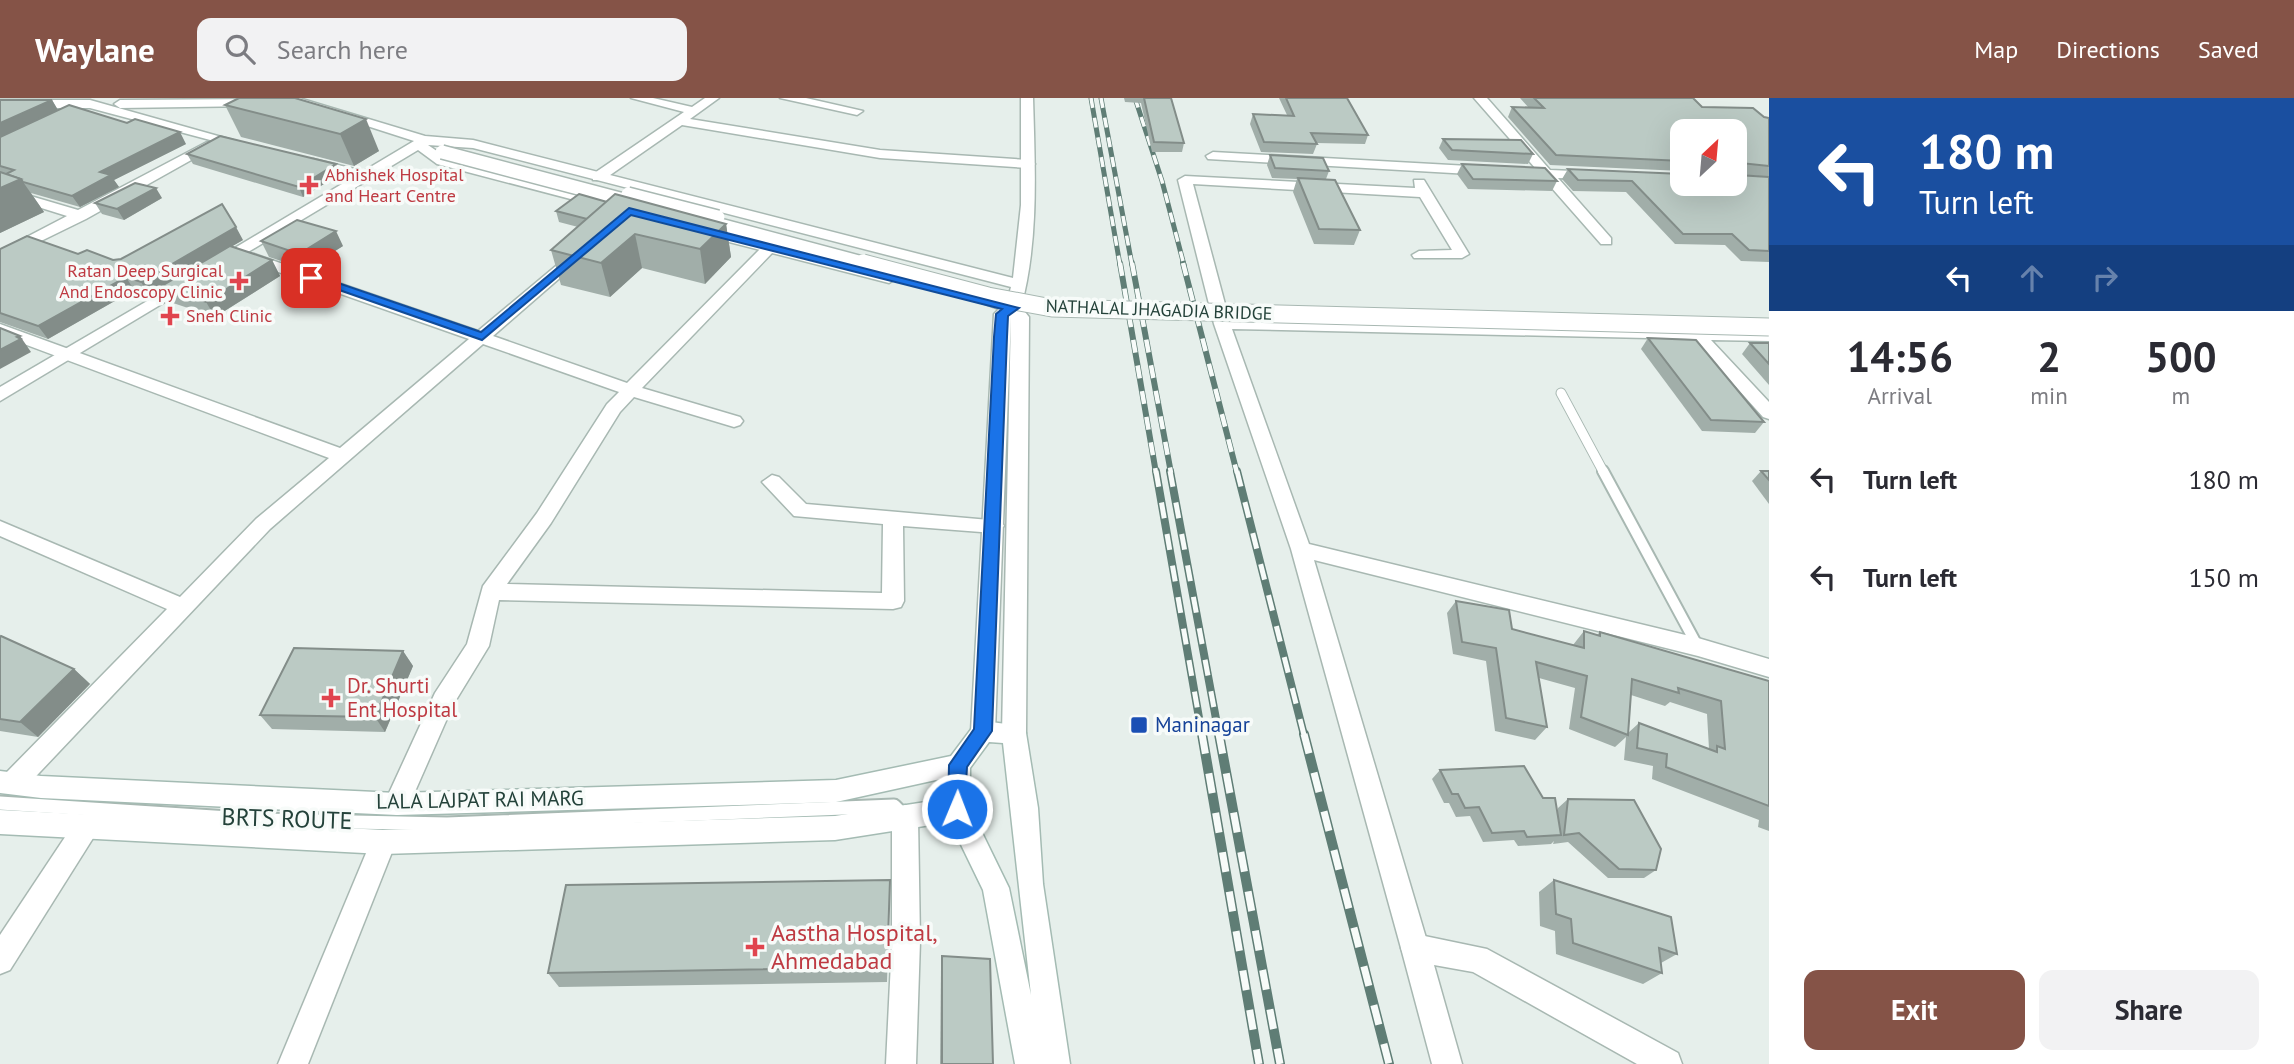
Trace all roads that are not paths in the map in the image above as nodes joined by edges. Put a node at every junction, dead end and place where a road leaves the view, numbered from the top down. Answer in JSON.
{"nodes":[{"id":1,"x":637,"y":98,"type":"edge"},
{"id":2,"x":713,"y":98,"type":"edge"},
{"id":3,"x":786,"y":98,"type":"edge"},
{"id":4,"x":1027,"y":98,"type":"edge"},
{"id":5,"x":1480,"y":98,"type":"edge"},
{"id":6,"x":292,"y":99,"type":"edge"},
{"id":7,"x":87,"y":101,"type":"edge"},
{"id":8,"x":0,"y":104,"type":"edge"},
{"id":9,"x":274,"y":109,"type":"edge"},
{"id":10,"x":857,"y":110,"type":"dead end"},
{"id":11,"x":694,"y":111,"type":"junction"},
{"id":12,"x":56,"y":120,"type":"edge"},
{"id":13,"x":678,"y":121,"type":"junction"},
{"id":14,"x":242,"y":127,"type":"edge"},
{"id":15,"x":222,"y":140,"type":"junction"},
{"id":16,"x":422,"y":142,"type":"junction"},
{"id":17,"x":261,"y":149,"type":"edge"},
{"id":18,"x":446,"y":150,"type":"junction"},
{"id":19,"x":1213,"y":156,"type":"dead end"},
{"id":20,"x":300,"y":159,"type":"edge"},
{"id":21,"x":1028,"y":164,"type":"junction"},
{"id":22,"x":1409,"y":166,"type":"junction"},
{"id":23,"x":1545,"y":174,"type":"junction"},
{"id":24,"x":366,"y":176,"type":"junction"},
{"id":25,"x":1600,"y":176,"type":"edge"},
{"id":26,"x":598,"y":177,"type":"junction"},
{"id":27,"x":0,"y":191,"type":"edge"},
{"id":28,"x":1426,"y":194,"type":"junction"},
{"id":29,"x":81,"y":216,"type":"junction"},
{"id":30,"x":655,"y":218,"type":"edge"},
{"id":31,"x":693,"y":228,"type":"edge"},
{"id":32,"x":598,"y":238,"type":"edge"},
{"id":33,"x":1606,"y":241,"type":"dead end"},
{"id":34,"x":769,"y":248,"type":"junction"},
{"id":35,"x":237,"y":253,"type":"junction"},
{"id":36,"x":1419,"y":255,"type":"dead end"},
{"id":37,"x":0,"y":257,"type":"edge"},
{"id":38,"x":1021,"y":285,"type":"junction"},
{"id":39,"x":1013,"y":308,"type":"junction"},
{"id":40,"x":1769,"y":319,"type":"edge"},
{"id":41,"x":1222,"y":324,"type":"junction"},
{"id":42,"x":1769,"y":327,"type":"edge"},
{"id":43,"x":0,"y":329,"type":"edge"},
{"id":44,"x":1697,"y":334,"type":"junction"},
{"id":45,"x":482,"y":336,"type":"junction"},
{"id":46,"x":1769,"y":336,"type":"edge"},
{"id":47,"x":71,"y":353,"type":"junction"},
{"id":48,"x":630,"y":390,"type":"junction"},
{"id":49,"x":1560,"y":393,"type":"dead end"},
{"id":50,"x":0,"y":395,"type":"edge"},
{"id":51,"x":1769,"y":413,"type":"edge"},
{"id":52,"x":734,"y":421,"type":"dead end"},
{"id":53,"x":343,"y":456,"type":"junction"},
{"id":54,"x":772,"y":482,"type":"dead end"},
{"id":55,"x":893,"y":518,"type":"junction"},
{"id":56,"x":995,"y":526,"type":"junction"},
{"id":57,"x":0,"y":528,"type":"edge"},
{"id":58,"x":1301,"y":549,"type":"junction"},
{"id":59,"x":490,"y":592,"type":"junction"},
{"id":60,"x":183,"y":607,"type":"junction"},
{"id":61,"x":1698,"y":647,"type":"junction"},
{"id":62,"x":1769,"y":668,"type":"edge"},
{"id":63,"x":983,"y":731,"type":"junction"},
{"id":64,"x":1014,"y":733,"type":"junction"},
{"id":65,"x":958,"y":765,"type":"junction"},
{"id":66,"x":4,"y":789,"type":"edge"},
{"id":67,"x":397,"y":804,"type":"junction"},
{"id":68,"x":957,"y":809,"type":"junction"},
{"id":69,"x":905,"y":817,"type":"junction"},
{"id":70,"x":0,"y":822,"type":"edge"},
{"id":71,"x":86,"y":827,"type":"junction"},
{"id":72,"x":383,"y":842,"type":"junction"},
{"id":73,"x":1030,"y":884,"type":"junction"},
{"id":74,"x":996,"y":888,"type":"junction"},
{"id":75,"x":1415,"y":948,"type":"junction"},
{"id":76,"x":0,"y":960,"type":"edge"},
{"id":77,"x":293,"y":1064,"type":"edge"},
{"id":78,"x":901,"y":1064,"type":"edge"},
{"id":79,"x":1030,"y":1064,"type":"edge"},
{"id":80,"x":1055,"y":1064,"type":"edge"},
{"id":81,"x":1447,"y":1064,"type":"edge"},
{"id":82,"x":1667,"y":1064,"type":"edge"}],
"edges":[{"from":1,"to":11,"type":"street"},
{"from":2,"to":11,"type":"street"},
{"from":3,"to":10,"type":"street"},
{"from":4,"to":21,"type":"street"},
{"from":5,"to":23,"type":"street"},
{"from":6,"to":7,"type":"street"},
{"from":6,"to":9,"type":"street"},
{"from":6,"to":16,"type":"street"},
{"from":7,"to":8,"type":"street"},
{"from":7,"to":12,"type":"street"},
{"from":7,"to":15,"type":"street"},
{"from":11,"to":13,"type":"street"},
{"from":13,"to":21,"type":"street"},
{"from":13,"to":26,"type":"street"},
{"from":14,"to":15,"type":"street"},
{"from":15,"to":17,"type":"street"},
{"from":15,"to":29,"type":"street"},
{"from":16,"to":18,"type":"street"},
{"from":16,"to":24,"type":"street"},
{"from":16,"to":26,"type":"street"},
{"from":16,"to":30,"type":"street"},
{"from":18,"to":40,"type":"street","name":"NATHALAL JHAGADIA BRIDGE","bridge":true},
{"from":18,"to":42,"type":"street","name":"NATHALAL JHAGADIA BRIDGE","bridge":true},
{"from":19,"to":22,"type":"street"},
{"from":20,"to":24,"type":"street"},
{"from":21,"to":38,"type":"street"},
{"from":22,"to":23,"type":"street"},
{"from":22,"to":28,"type":"street"},
{"from":23,"to":25,"type":"street"},
{"from":23,"to":33,"type":"street"},
{"from":24,"to":35,"type":"street"},
{"from":26,"to":38,"type":"street"},
{"from":27,"to":29,"type":"street"},
{"from":28,"to":36,"type":"street"},
{"from":28,"to":41,"type":"street"},
{"from":29,"to":37,"type":"street"},
{"from":31,"to":34,"type":"street"},
{"from":32,"to":45,"type":"street"},
{"from":34,"to":39,"type":"street"},
{"from":34,"to":48,"type":"street"},
{"from":35,"to":45,"type":"street"},
{"from":35,"to":47,"type":"street"},
{"from":38,"to":39,"type":"street"},
{"from":39,"to":56,"type":"street"},
{"from":39,"to":64,"type":"street"},
{"from":41,"to":44,"type":"street"},
{"from":41,"to":58,"type":"street"},
{"from":43,"to":47,"type":"street"},
{"from":44,"to":46,"type":"street"},
{"from":44,"to":51,"type":"street"},
{"from":45,"to":48,"type":"street"},
{"from":45,"to":53,"type":"street"},
{"from":47,"to":50,"type":"street"},
{"from":47,"to":53,"type":"street"},
{"from":48,"to":52,"type":"street"},
{"from":48,"to":59,"type":"street"},
{"from":49,"to":61,"type":"lane"},
{"from":53,"to":60,"type":"street"},
{"from":54,"to":55,"type":"street"},
{"from":55,"to":56,"type":"street"},
{"from":55,"to":59,"type":"street"},
{"from":56,"to":63,"type":"street"},
{"from":57,"to":60,"type":"street"},
{"from":58,"to":61,"type":"street"},
{"from":58,"to":75,"type":"street"},
{"from":59,"to":67,"type":"street"},
{"from":60,"to":66,"type":"street"},
{"from":61,"to":62,"type":"street"},
{"from":63,"to":64,"type":"street"},
{"from":63,"to":65,"type":"street"},
{"from":64,"to":73,"type":"street"},
{"from":65,"to":67,"type":"street","name":"LALA LAJPAT RAI MARG"},
{"from":65,"to":68,"type":"street"},
{"from":66,"to":67,"type":"street","name":"LALA LAJPAT RAI MARG"},
{"from":66,"to":69,"type":"lane","name":"BRTS ROUTE"},
{"from":68,"to":69,"type":"street","name":"LALA LAJPAT RAI MARG"},
{"from":68,"to":74,"type":"street"},
{"from":69,"to":72,"type":"street","name":"LALA LAJPAT RAI MARG"},
{"from":69,"to":78,"type":"street"},
{"from":70,"to":71,"type":"street","name":"LALA LAJPAT RAI MARG"},
{"from":71,"to":72,"type":"street","name":"LALA LAJPAT RAI MARG"},
{"from":71,"to":76,"type":"street"},
{"from":72,"to":77,"type":"street"},
{"from":73,"to":74,"type":"street"},
{"from":73,"to":80,"type":"street"},
{"from":74,"to":79,"type":"street"},
{"from":75,"to":81,"type":"street"},
{"from":75,"to":82,"type":"street"}]}
